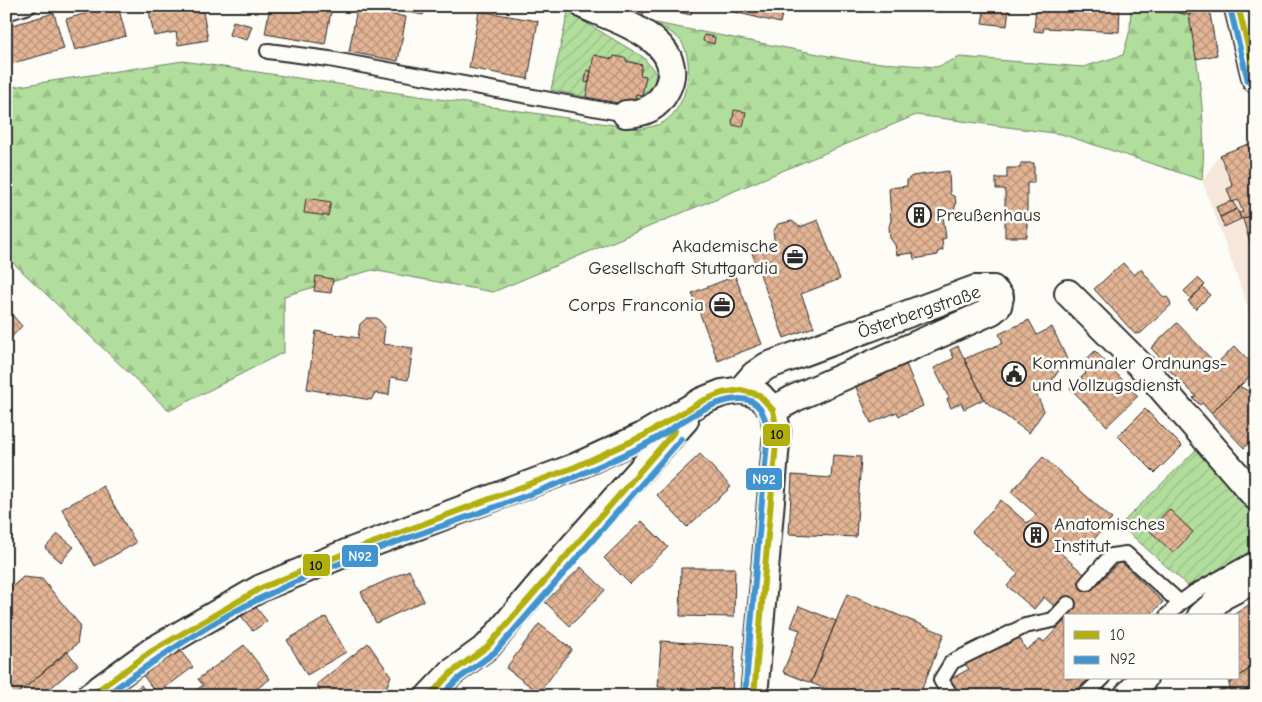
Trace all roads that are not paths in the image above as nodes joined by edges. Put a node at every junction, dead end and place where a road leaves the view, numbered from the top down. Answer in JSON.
{"nodes":[{"id":1,"x":29,"y":6,"type":"edge"},
{"id":2,"x":585,"y":6,"type":"edge"},
{"id":3,"x":1238,"y":6,"type":"edge"},
{"id":4,"x":6,"y":13,"type":"edge"},
{"id":5,"x":268,"y":51,"type":"dead end"},
{"id":6,"x":1256,"y":79,"type":"edge"},
{"id":7,"x":626,"y":114,"type":"joint"},
{"id":8,"x":1068,"y":293,"type":"dead end"},
{"id":9,"x":758,"y":398,"type":"junction"},
{"id":10,"x":702,"y":401,"type":"junction"},
{"id":11,"x":1256,"y":497,"type":"edge"},
{"id":12,"x":1256,"y":558,"type":"edge"},
{"id":13,"x":1256,"y":579,"type":"edge"},
{"id":14,"x":1087,"y":583,"type":"dead end"},
{"id":15,"x":1068,"y":604,"type":"dead end"},
{"id":16,"x":1191,"y":609,"type":"edge"},
{"id":17,"x":1174,"y":614,"type":"edge"},
{"id":18,"x":1100,"y":680,"type":"edge"},
{"id":19,"x":1142,"y":680,"type":"edge"},
{"id":20,"x":90,"y":696,"type":"edge"},
{"id":21,"x":429,"y":696,"type":"edge"},
{"id":22,"x":754,"y":696,"type":"edge"},
{"id":23,"x":950,"y":696,"type":"edge"},
{"id":24,"x":1084,"y":696,"type":"edge"},
{"id":25,"x":1127,"y":696,"type":"edge"}],
"edges":[{"from":1,"to":4,"type":"lane"},
{"from":2,"to":7,"type":"street"},
{"from":3,"to":6,"type":"street"},
{"from":5,"to":7,"type":"lane"},
{"from":8,"to":11,"type":"street"},
{"from":9,"to":9,"type":"street","name":"Österbergstraße"},
{"from":9,"to":10,"type":"street"},
{"from":9,"to":22,"type":"street"},
{"from":10,"to":20,"type":"street"},
{"from":10,"to":21,"type":"street"},
{"from":12,"to":16,"type":"lane"},
{"from":13,"to":16,"type":"street"},
{"from":14,"to":16,"type":"lane"},
{"from":15,"to":23,"type":"lane"},
{"from":16,"to":17,"type":"lane"},
{"from":18,"to":24,"type":"lane"},
{"from":19,"to":25,"type":"street"}]}
